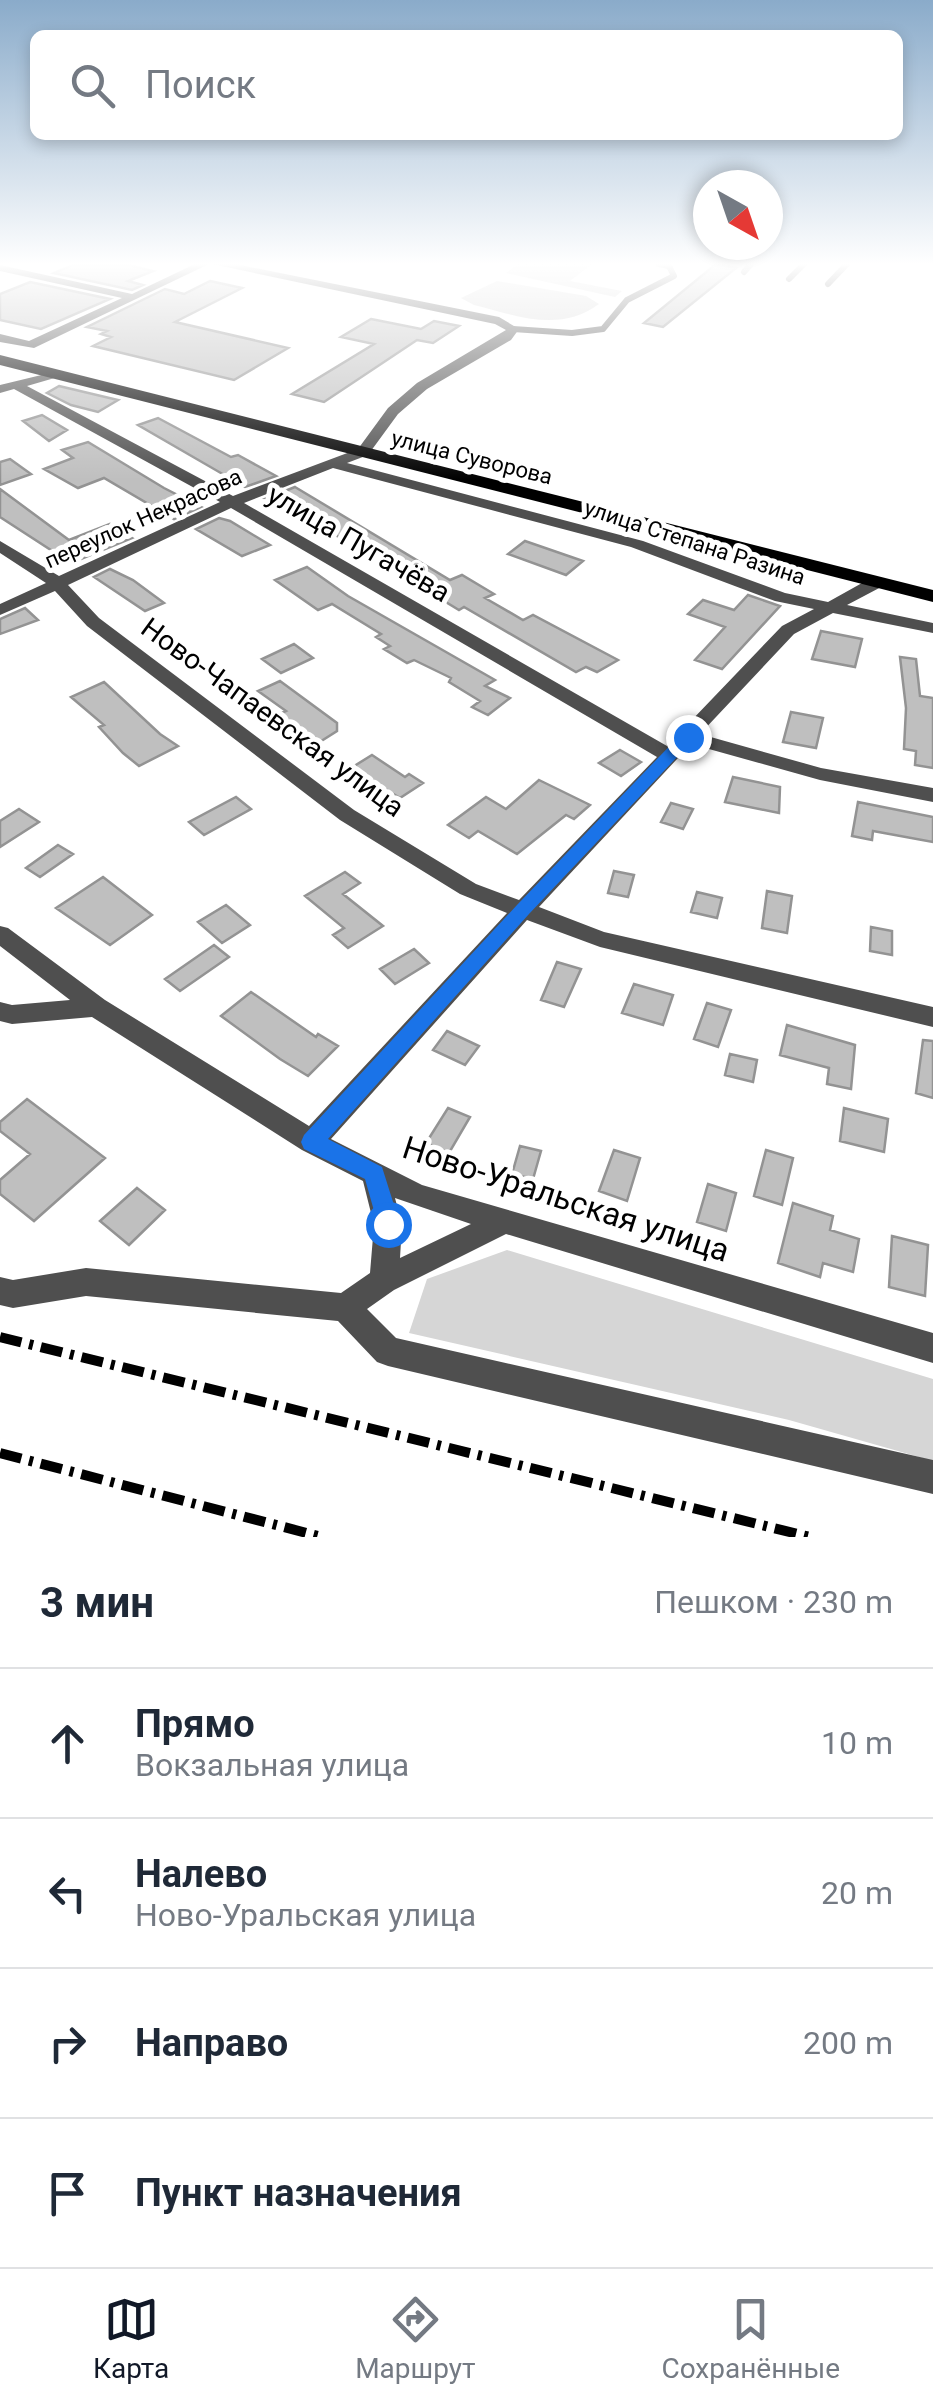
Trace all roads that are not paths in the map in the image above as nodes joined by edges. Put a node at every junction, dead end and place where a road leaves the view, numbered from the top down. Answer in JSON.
{"nodes":[{"id":1,"x":50,"y":336,"type":"edge"},
{"id":2,"x":507,"y":336,"type":"edge"},
{"id":3,"x":0,"y":338,"type":"edge"},
{"id":4,"x":0,"y":360,"type":"edge"},
{"id":5,"x":54,"y":374,"type":"junction"},
{"id":6,"x":8,"y":387,"type":"edge"},
{"id":7,"x":363,"y":452,"type":"junction"},
{"id":8,"x":329,"y":463,"type":"junction"},
{"id":9,"x":232,"y":502,"type":"junction"},
{"id":10,"x":0,"y":546,"type":"edge"},
{"id":11,"x":56,"y":582,"type":"junction"},
{"id":12,"x":877,"y":582,"type":"junction"},
{"id":13,"x":933,"y":596,"type":"edge"},
{"id":14,"x":835,"y":605,"type":"junction"},
{"id":15,"x":0,"y":610,"type":"edge"},
{"id":16,"x":933,"y":628,"type":"edge"},
{"id":17,"x":688,"y":737,"type":"junction"},
{"id":18,"x":670,"y":756,"type":"junction"},
{"id":19,"x":933,"y":794,"type":"edge"},
{"id":20,"x":523,"y":910,"type":"junction"},
{"id":21,"x":0,"y":934,"type":"edge"},
{"id":22,"x":96,"y":1007,"type":"junction"},
{"id":23,"x":0,"y":1012,"type":"edge"},
{"id":24,"x":933,"y":1017,"type":"edge"},
{"id":25,"x":312,"y":1142,"type":"junction"},
{"id":26,"x":374,"y":1174,"type":"junction"},
{"id":27,"x":505,"y":1221,"type":"junction"},
{"id":28,"x":384,"y":1280,"type":"junction"},
{"id":29,"x":0,"y":1291,"type":"edge"},
{"id":30,"x":345,"y":1308,"type":"junction"},
{"id":31,"x":933,"y":1348,"type":"edge"},
{"id":32,"x":933,"y":1477,"type":"edge"}],
"edges":[{"from":1,"to":3,"type":"street"},
{"from":2,"to":7,"type":"street"},
{"from":4,"to":5,"type":"main road","name":"улица Суворова"},
{"from":5,"to":6,"type":"street"},
{"from":5,"to":7,"type":"main road","name":"улица Суворова"},
{"from":6,"to":9,"type":"street","name":"улица Пугачёва"},
{"from":7,"to":8,"type":"street","name":"переулок Некрасова"},
{"from":7,"to":12,"type":"main road","name":"улица Суворова"},
{"from":8,"to":9,"type":"street","name":"переулок Некрасова"},
{"from":8,"to":14,"type":"street","name":"улица Степана Разина"},
{"from":9,"to":11,"type":"street","name":"переулок Некрасова"},
{"from":9,"to":18,"type":"street","name":"улица Пугачёва"},
{"from":10,"to":11,"type":"street","name":"Ново-Чапаевская улица"},
{"from":11,"to":15,"type":"street","name":"переулок Некрасова"},
{"from":11,"to":20,"type":"street","name":"Ново-Чапаевская улица"},
{"from":12,"to":13,"type":"main road","name":"улица Суворова"},
{"from":12,"to":14,"type":"street"},
{"from":14,"to":16,"type":"street","name":"улица Степана Разина"},
{"from":14,"to":17,"type":"street"},
{"from":17,"to":18,"type":"street"},
{"from":17,"to":19,"type":"street"},
{"from":18,"to":20,"type":"street"},
{"from":20,"to":24,"type":"street","name":"Ново-Чапаевская улица"},
{"from":20,"to":25,"type":"street"},
{"from":21,"to":22,"type":"street","name":"Ново-Уральская улица"},
{"from":22,"to":23,"type":"street"},
{"from":22,"to":25,"type":"street","name":"Ново-Уральская улица"},
{"from":25,"to":26,"type":"street","name":"Ново-Уральская улица"},
{"from":26,"to":27,"type":"street","name":"Ново-Уральская улица"},
{"from":26,"to":28,"type":"street"},
{"from":27,"to":28,"type":"street"},
{"from":27,"to":31,"type":"street","name":"Ново-Уральская улица"},
{"from":28,"to":30,"type":"street"},
{"from":29,"to":30,"type":"street"},
{"from":30,"to":32,"type":"street"}]}
